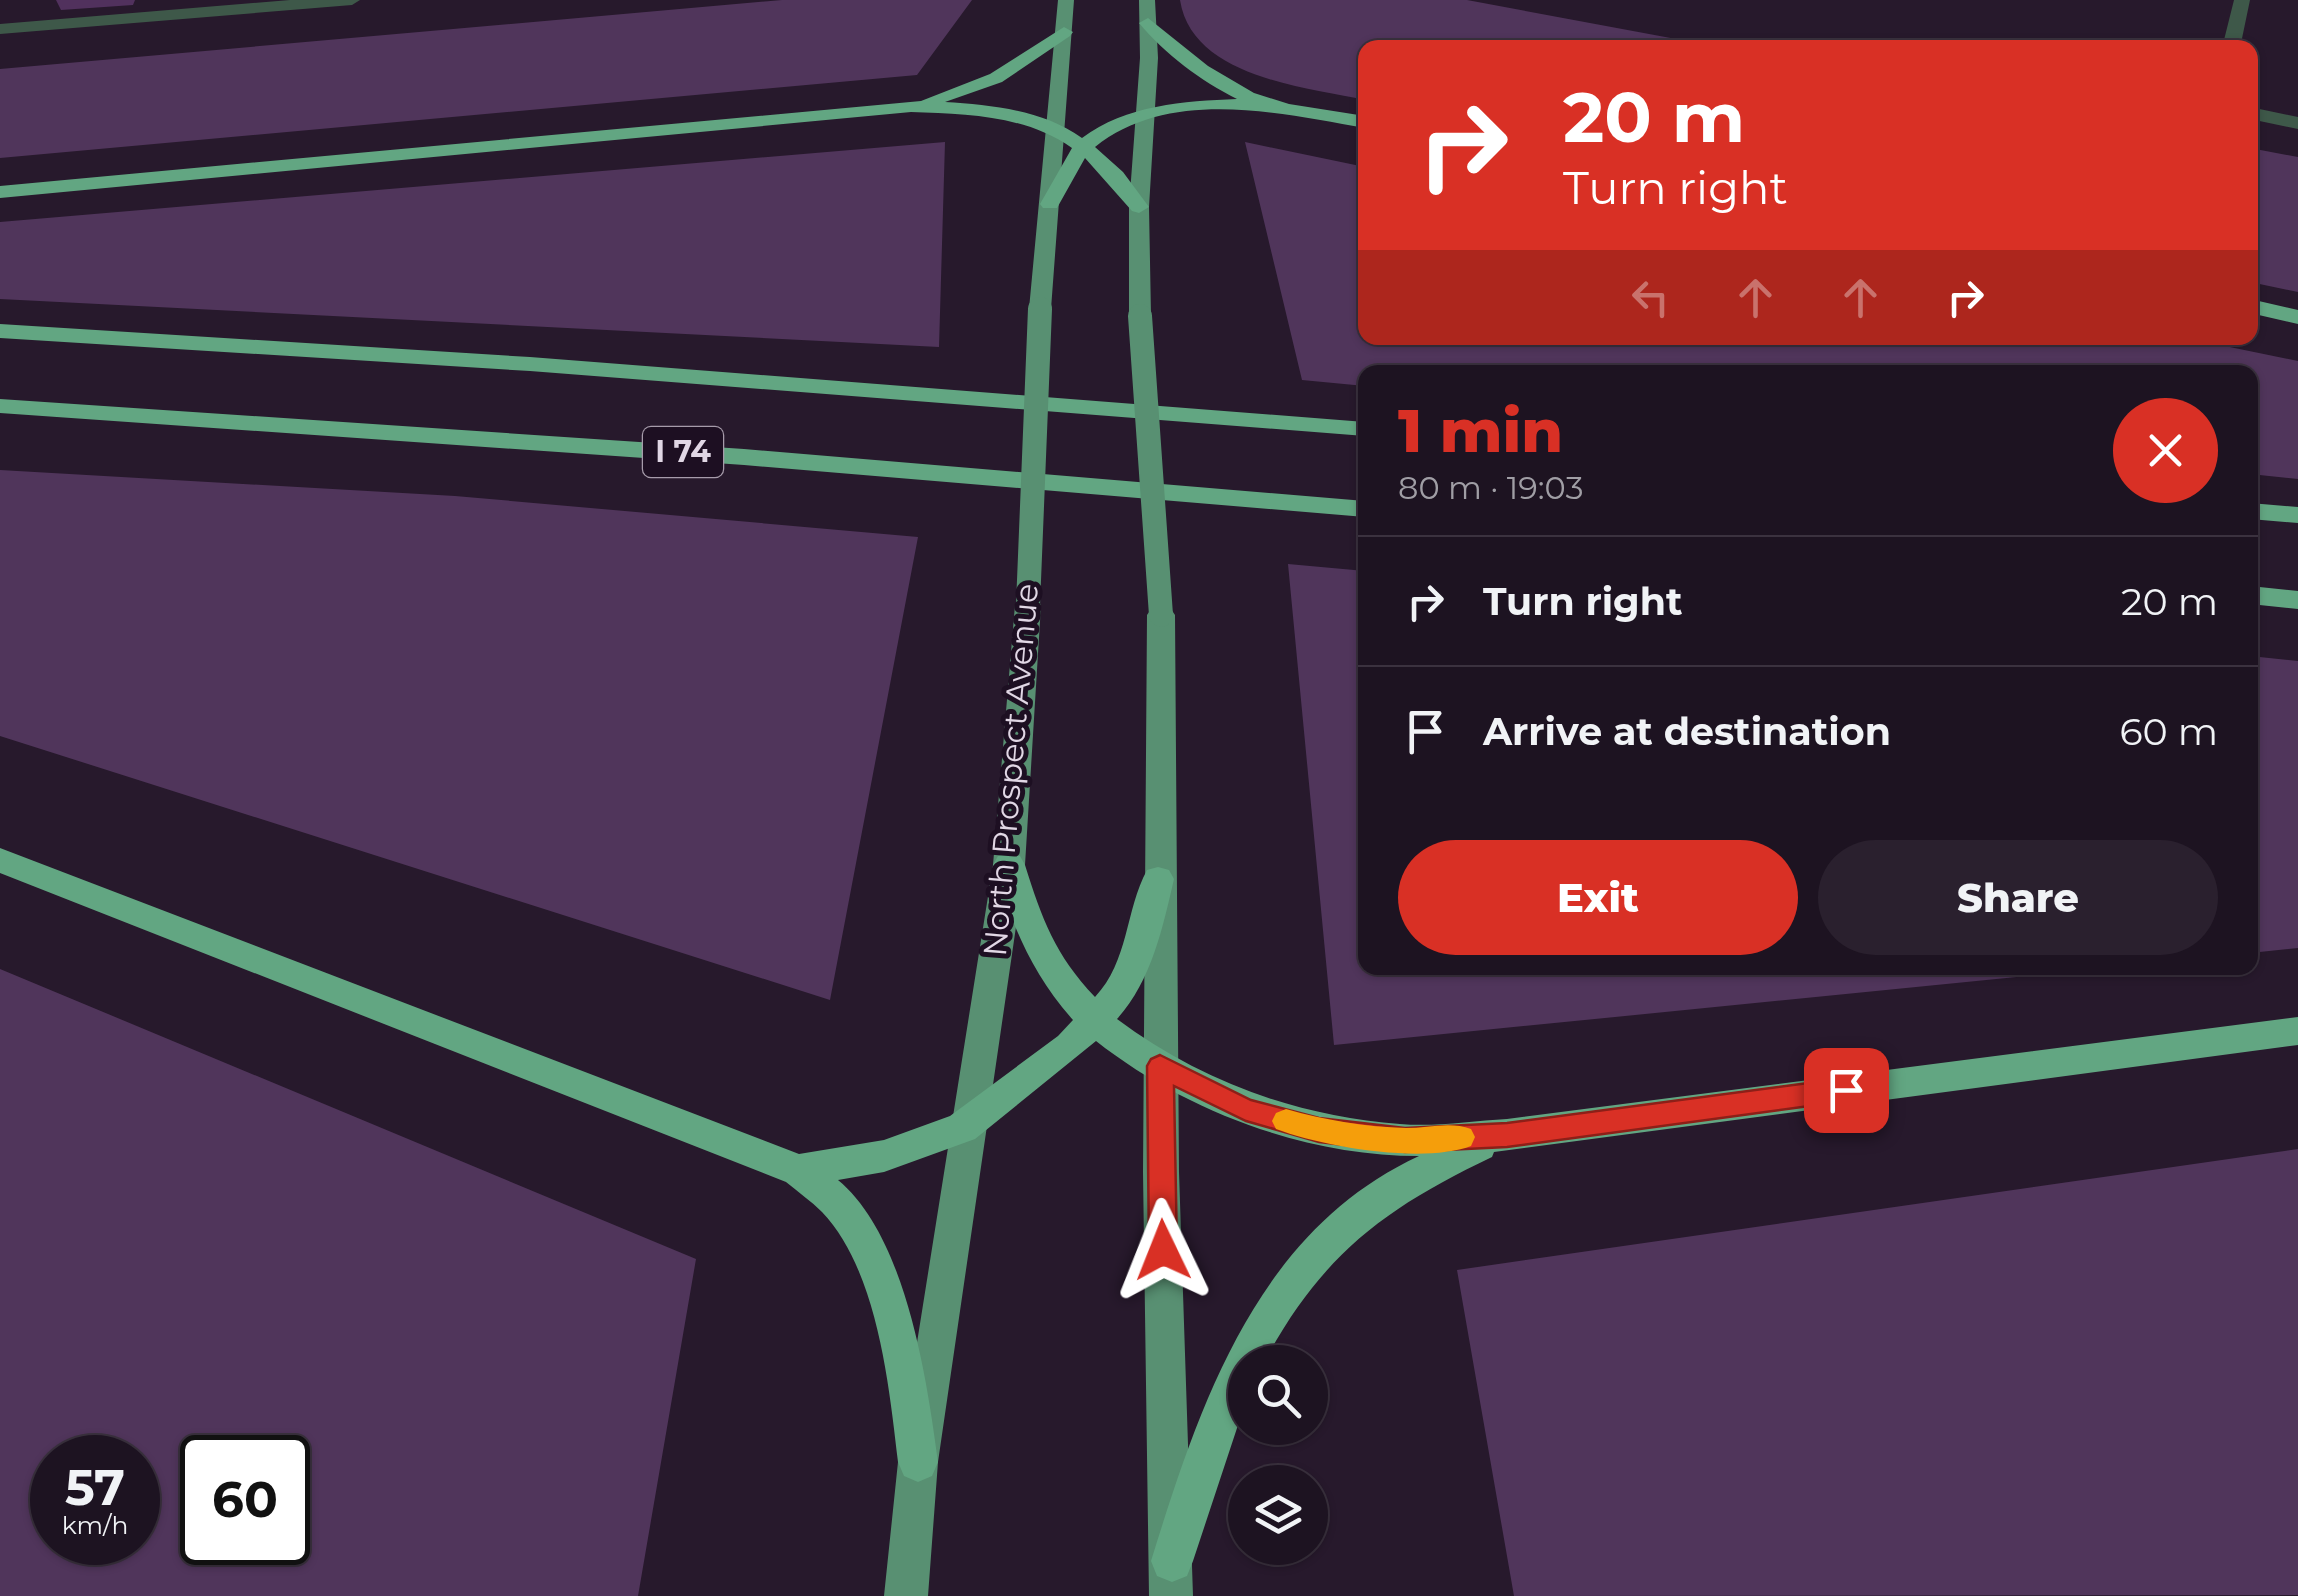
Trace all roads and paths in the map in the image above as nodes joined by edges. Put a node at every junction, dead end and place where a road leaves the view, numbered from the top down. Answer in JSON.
{"nodes":[{"id":1,"x":352,"y":0,"type":"edge"},
{"id":2,"x":1066,"y":0,"type":"edge"},
{"id":3,"x":1147,"y":0,"type":"edge"},
{"id":4,"x":2242,"y":0,"type":"edge"},
{"id":5,"x":1148,"y":23,"type":"junction"},
{"id":6,"x":0,"y":30,"type":"edge"},
{"id":7,"x":1064,"y":32,"type":"junction"},
{"id":8,"x":2234,"y":40,"type":"edge"},
{"id":9,"x":1264,"y":103,"type":"junction"},
{"id":10,"x":911,"y":106,"type":"junction"},
{"id":11,"x":2258,"y":115,"type":"edge"},
{"id":12,"x":1145,"y":117,"type":"junction"},
{"id":13,"x":1358,"y":121,"type":"edge"},
{"id":14,"x":2298,"y":123,"type":"edge"},
{"id":15,"x":1057,"y":130,"type":"junction"},
{"id":16,"x":1086,"y":146,"type":"junction"},
{"id":17,"x":0,"y":192,"type":"edge"},
{"id":18,"x":1050,"y":204,"type":"junction"},
{"id":19,"x":1139,"y":208,"type":"junction"},
{"id":20,"x":2258,"y":308,"type":"edge"},
{"id":21,"x":2298,"y":317,"type":"edge"},
{"id":22,"x":0,"y":331,"type":"edge"},
{"id":23,"x":0,"y":406,"type":"edge"},
{"id":24,"x":1358,"y":428,"type":"edge"},
{"id":25,"x":1358,"y":509,"type":"edge"},
{"id":26,"x":2258,"y":512,"type":"edge"},
{"id":27,"x":2298,"y":516,"type":"edge"},
{"id":28,"x":2258,"y":596,"type":"edge"},
{"id":29,"x":2298,"y":600,"type":"edge"},
{"id":30,"x":0,"y":860,"type":"edge"},
{"id":31,"x":1009,"y":865,"type":"junction"},
{"id":32,"x":1158,"y":878,"type":"junction"},
{"id":33,"x":1095,"y":1018,"type":"junction"},
{"id":34,"x":2298,"y":1032,"type":"edge"},
{"id":35,"x":1160,"y":1066,"type":"junction"},
{"id":36,"x":970,"y":1122,"type":"junction"},
{"id":37,"x":1507,"y":1135,"type":"junction"},
{"id":38,"x":799,"y":1170,"type":"junction"},
{"id":39,"x":918,"y":1462,"type":"junction"},
{"id":40,"x":1171,"y":1578,"type":"edge"},
{"id":41,"x":906,"y":1596,"type":"edge"}],
"edges":[{"from":1,"to":6,"type":"lane"},
{"from":2,"to":7,"type":"main road","name":"North Prospect Avenue"},
{"from":3,"to":5,"type":"main road"},
{"from":4,"to":8,"type":"lane"},
{"from":5,"to":9,"type":"highway"},
{"from":5,"to":12,"type":"main road"},
{"from":7,"to":10,"type":"highway"},
{"from":7,"to":15,"type":"main road","name":"North Prospect Avenue"},
{"from":9,"to":12,"type":"highway"},
{"from":9,"to":13,"type":"highway"},
{"from":10,"to":15,"type":"highway"},
{"from":10,"to":17,"type":"highway"},
{"from":11,"to":14,"type":"lane"},
{"from":12,"to":16,"type":"highway"},
{"from":12,"to":19,"type":"main road"},
{"from":15,"to":16,"type":"highway"},
{"from":15,"to":18,"type":"main road","name":"North Prospect Avenue"},
{"from":16,"to":18,"type":"highway"},
{"from":16,"to":19,"type":"highway"},
{"from":18,"to":31,"type":"main road","name":"North Prospect Avenue","bridge":true},
{"from":19,"to":32,"type":"main road","bridge":true},
{"from":20,"to":21,"type":"highway"},
{"from":22,"to":24,"type":"highway"},
{"from":23,"to":25,"type":"highway","number":"I 74"},
{"from":26,"to":27,"type":"highway"},
{"from":28,"to":29,"type":"highway"},
{"from":30,"to":38,"type":"highway"},
{"from":31,"to":33,"type":"highway"},
{"from":31,"to":36,"type":"main road","name":"North Prospect Avenue"},
{"from":32,"to":33,"type":"highway"},
{"from":32,"to":35,"type":"main road"},
{"from":33,"to":35,"type":"highway"},
{"from":33,"to":36,"type":"highway"},
{"from":34,"to":37,"type":"highway"},
{"from":35,"to":37,"type":"highway"},
{"from":35,"to":40,"type":"main road"},
{"from":36,"to":38,"type":"highway"},
{"from":36,"to":39,"type":"main road","name":"North Prospect Avenue"},
{"from":37,"to":40,"type":"highway"},
{"from":38,"to":39,"type":"highway"},
{"from":39,"to":41,"type":"main road","name":"North Prospect Avenue"}]}
